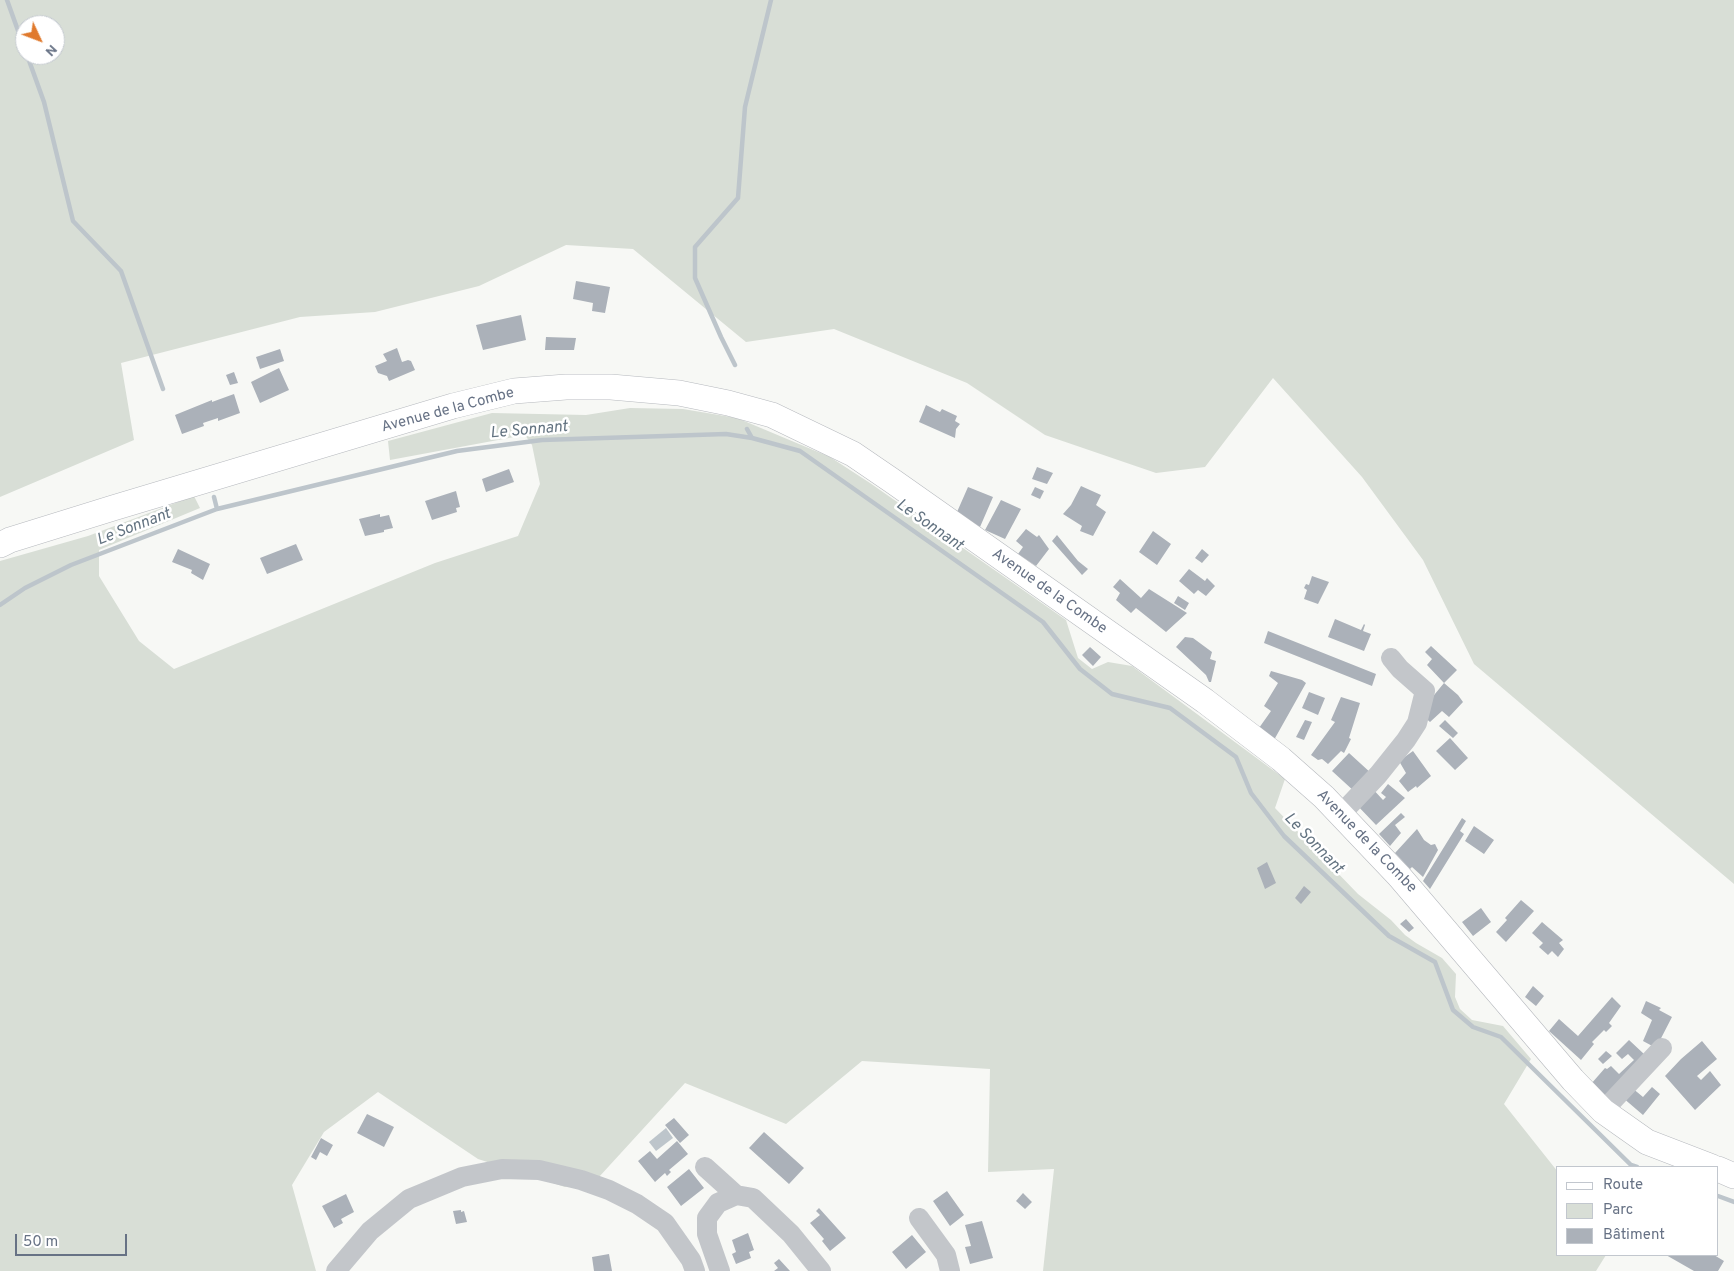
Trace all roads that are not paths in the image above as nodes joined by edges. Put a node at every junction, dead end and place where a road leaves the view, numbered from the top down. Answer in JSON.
{"nodes":[{"id":1,"x":0,"y":545,"type":"edge"},
{"id":2,"x":1391,"y":658,"type":"dead end"},
{"id":3,"x":1341,"y":814,"type":"junction"},
{"id":4,"x":1662,"y":1048,"type":"dead end"},
{"id":5,"x":1603,"y":1111,"type":"junction"},
{"id":6,"x":1709,"y":1166,"type":"edge"},
{"id":7,"x":705,"y":1167,"type":"dead end"},
{"id":8,"x":1719,"y":1169,"type":"edge"},
{"id":9,"x":1734,"y":1176,"type":"edge"},
{"id":10,"x":736,"y":1195,"type":"junction"},
{"id":11,"x":919,"y":1218,"type":"dead end"},
{"id":12,"x":336,"y":1271,"type":"edge"},
{"id":13,"x":695,"y":1271,"type":"edge"},
{"id":14,"x":720,"y":1271,"type":"edge"},
{"id":15,"x":820,"y":1271,"type":"edge"},
{"id":16,"x":950,"y":1271,"type":"edge"}],
"edges":[{"from":1,"to":3,"type":"main road","name":"Avenue de la Combe"},
{"from":2,"to":3,"type":"street"},
{"from":3,"to":5,"type":"main road","name":"Avenue de la Combe"},
{"from":4,"to":5,"type":"street"},
{"from":5,"to":6,"type":"main road","name":"Avenue de la Combe"},
{"from":7,"to":10,"type":"street"},
{"from":8,"to":9,"type":"main road"},
{"from":10,"to":14,"type":"street"},
{"from":10,"to":15,"type":"street"},
{"from":11,"to":16,"type":"street"},
{"from":12,"to":13,"type":"street"}]}
